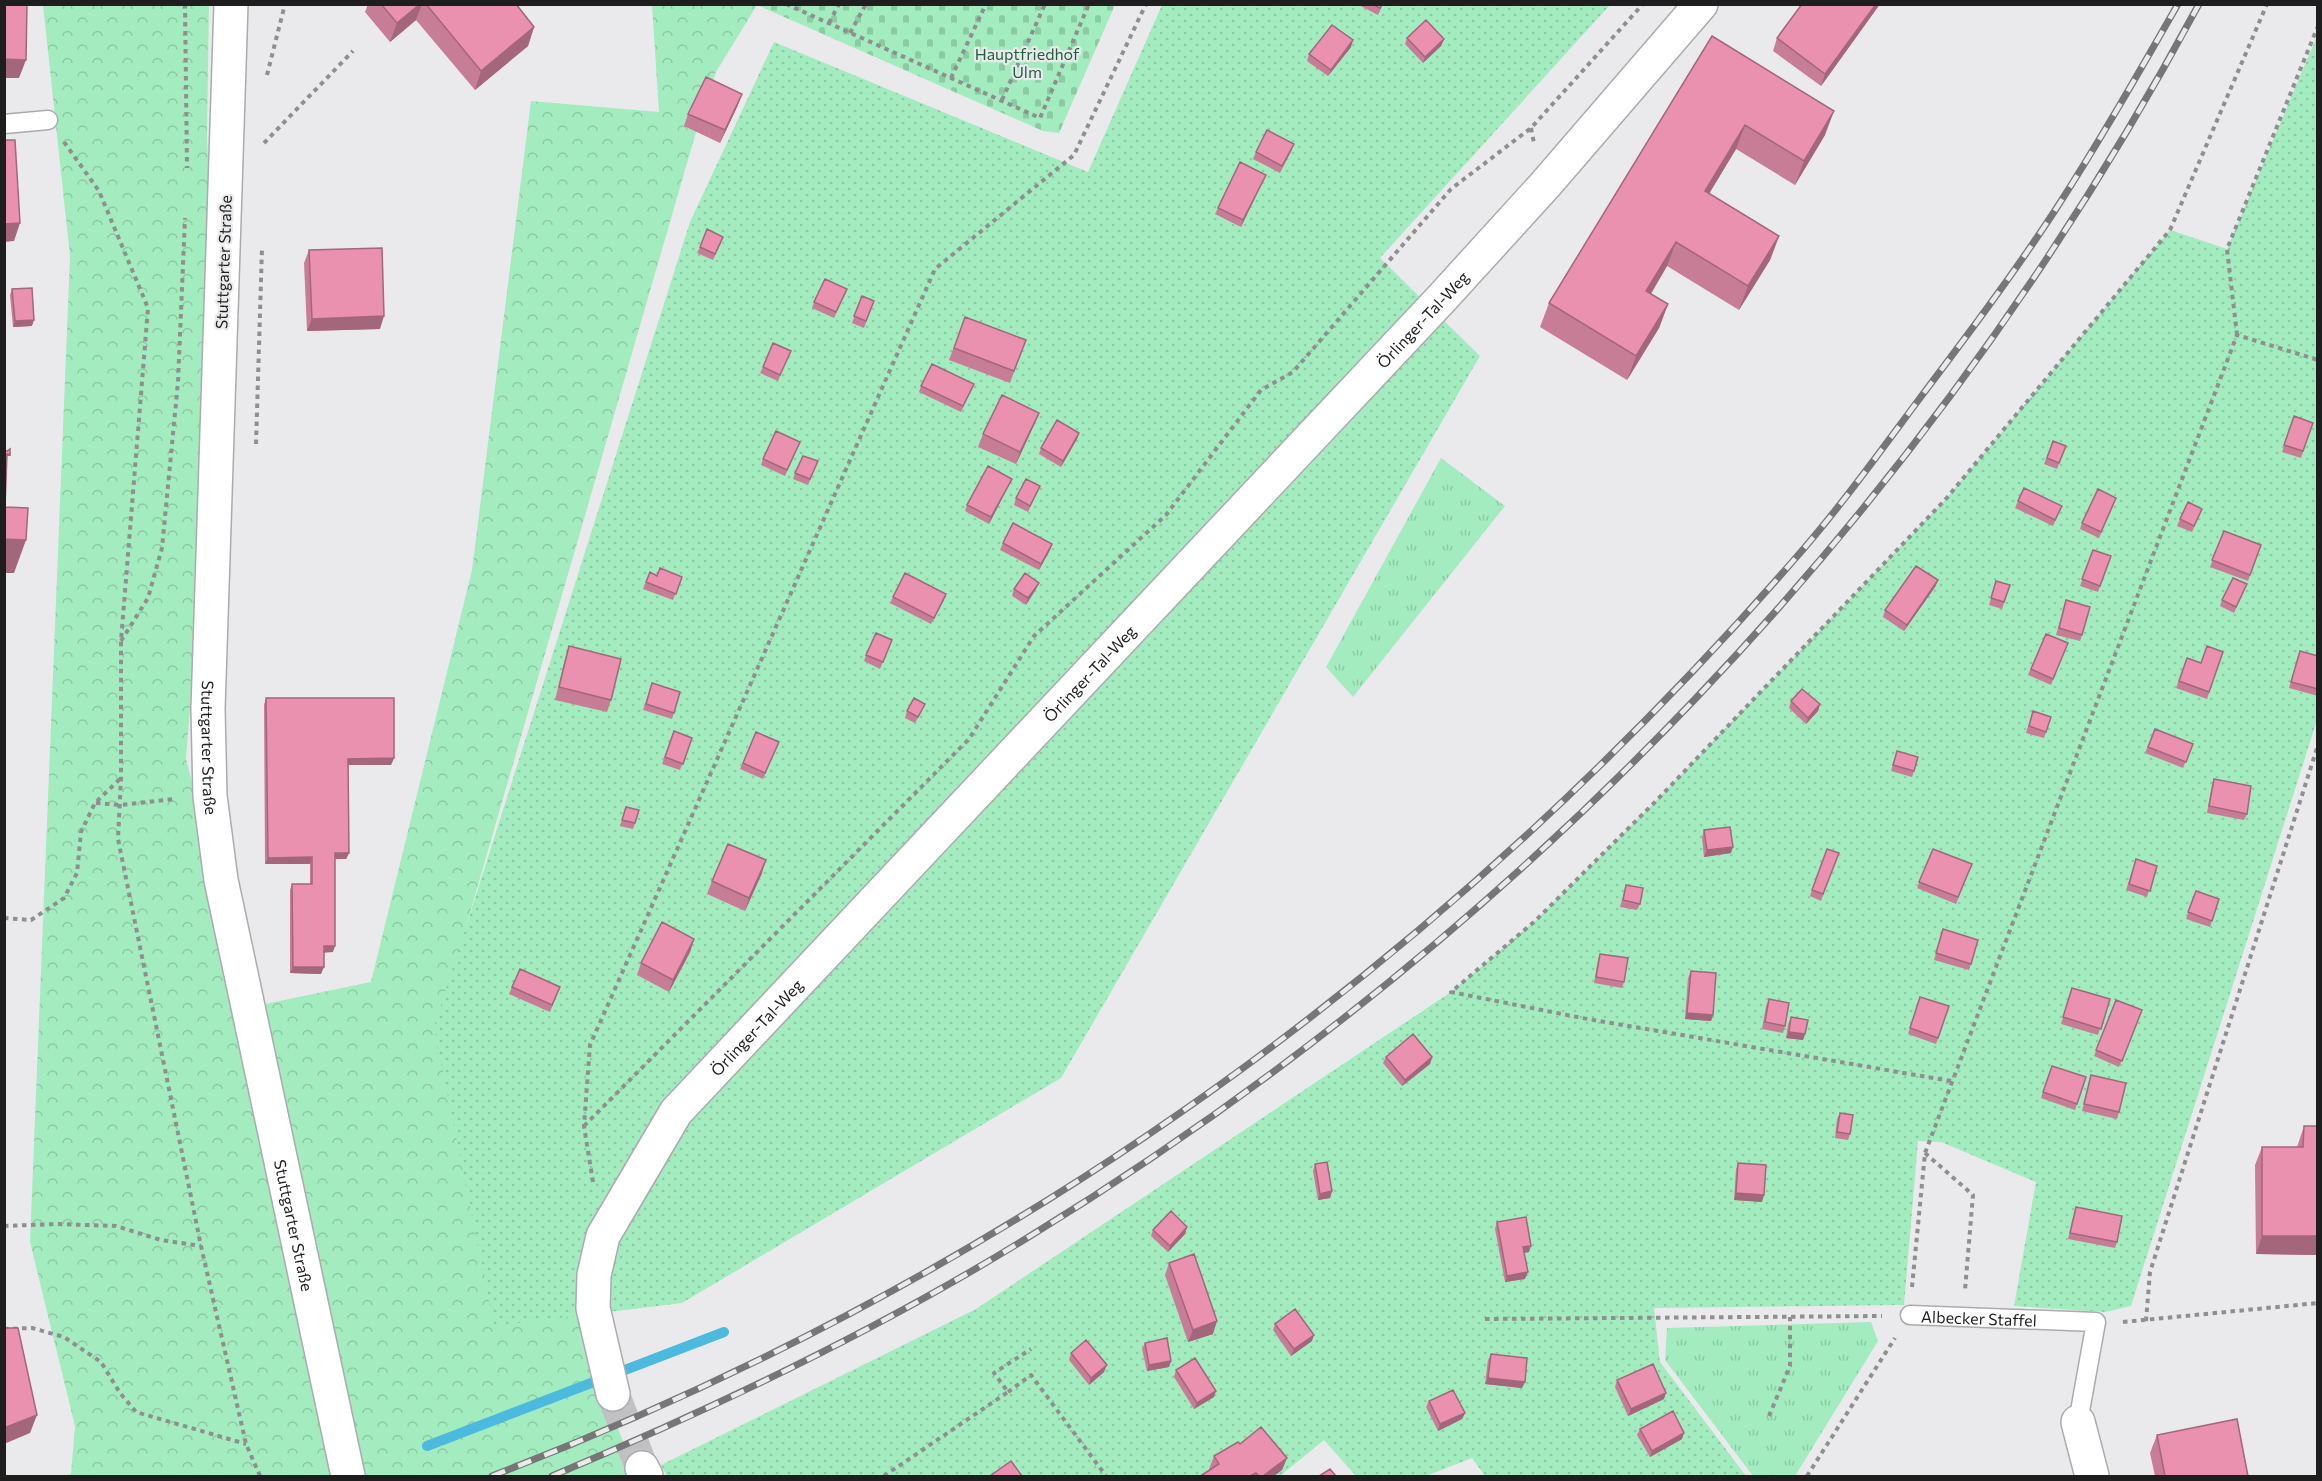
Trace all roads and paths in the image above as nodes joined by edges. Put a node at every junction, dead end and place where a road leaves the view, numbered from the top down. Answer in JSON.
{"nodes":[{"id":1,"x":185,"y":4,"type":"edge"},
{"id":2,"x":231,"y":4,"type":"edge"},
{"id":3,"x":285,"y":4,"type":"edge"},
{"id":4,"x":786,"y":4,"type":"edge"},
{"id":5,"x":839,"y":4,"type":"edge"},
{"id":6,"x":866,"y":4,"type":"edge"},
{"id":7,"x":986,"y":4,"type":"edge"},
{"id":8,"x":1045,"y":4,"type":"edge"},
{"id":9,"x":1089,"y":4,"type":"edge"},
{"id":10,"x":1146,"y":4,"type":"edge"},
{"id":11,"x":1643,"y":4,"type":"edge"},
{"id":12,"x":1701,"y":4,"type":"edge"},
{"id":13,"x":2267,"y":4,"type":"edge"},
{"id":14,"x":829,"y":23,"type":"junction"},
{"id":15,"x":2318,"y":26,"type":"edge"},
{"id":16,"x":850,"y":33,"type":"junction"},
{"id":17,"x":353,"y":51,"type":"dead end"},
{"id":18,"x":951,"y":78,"type":"junction"},
{"id":19,"x":266,"y":82,"type":"dead end"},
{"id":20,"x":1002,"y":100,"type":"junction"},
{"id":21,"x":48,"y":120,"type":"joint"},
{"id":22,"x":4,"y":124,"type":"edge"},
{"id":23,"x":264,"y":133,"type":"dead end"},
{"id":24,"x":264,"y":143,"type":"junction"},
{"id":25,"x":264,"y":155,"type":"dead end"},
{"id":26,"x":187,"y":172,"type":"dead end"},
{"id":27,"x":186,"y":207,"type":"dead end"},
{"id":28,"x":262,"y":239,"type":"dead end"},
{"id":29,"x":2236,"y":335,"type":"junction"},
{"id":30,"x":2318,"y":360,"type":"edge"},
{"id":31,"x":255,"y":452,"type":"dead end"},
{"id":32,"x":121,"y":641,"type":"junction"},
{"id":33,"x":2318,"y":745,"type":"edge"},
{"id":34,"x":121,"y":778,"type":"junction"},
{"id":35,"x":210,"y":796,"type":"junction"},
{"id":36,"x":95,"y":803,"type":"junction"},
{"id":37,"x":120,"y":805,"type":"junction"},
{"id":38,"x":4,"y":918,"type":"edge"},
{"id":39,"x":1951,"y":1081,"type":"junction"},
{"id":40,"x":584,"y":1126,"type":"junction"},
{"id":41,"x":1925,"y":1153,"type":"junction"},
{"id":42,"x":4,"y":1226,"type":"edge"},
{"id":43,"x":603,"y":1236,"type":"junction"},
{"id":44,"x":201,"y":1246,"type":"junction"},
{"id":45,"x":2318,"y":1303,"type":"edge"},
{"id":46,"x":1910,"y":1315,"type":"junction"},
{"id":47,"x":1790,"y":1317,"type":"junction"},
{"id":48,"x":1963,"y":1317,"type":"junction"},
{"id":49,"x":1485,"y":1320,"type":"dead end"},
{"id":50,"x":2146,"y":1321,"type":"junction"},
{"id":51,"x":2096,"y":1323,"type":"junction"},
{"id":52,"x":4,"y":1329,"type":"edge"},
{"id":53,"x":1031,"y":1349,"type":"dead end"},
{"id":54,"x":1008,"y":1392,"type":"junction"},
{"id":55,"x":613,"y":1394,"type":"tunnel mouth"},
{"id":56,"x":1769,"y":1416,"type":"dead end"},
{"id":57,"x":2078,"y":1422,"type":"joint"},
{"id":58,"x":246,"y":1444,"type":"junction"},
{"id":59,"x":260,"y":1476,"type":"edge"},
{"id":60,"x":348,"y":1476,"type":"edge"},
{"id":61,"x":884,"y":1476,"type":"edge"},
{"id":62,"x":1106,"y":1476,"type":"edge"},
{"id":63,"x":1807,"y":1476,"type":"edge"},
{"id":64,"x":2092,"y":1476,"type":"edge"}],
"edges":[{"from":1,"to":26,"type":"path"},
{"from":2,"to":35,"type":"street","name":"Stuttgarter Straße"},
{"from":3,"to":19,"type":"path"},
{"from":4,"to":14,"type":"path"},
{"from":5,"to":14,"type":"path"},
{"from":6,"to":16,"type":"path"},
{"from":7,"to":18,"type":"path"},
{"from":8,"to":20,"type":"path"},
{"from":9,"to":20,"type":"path"},
{"from":10,"to":40,"type":"path"},
{"from":11,"to":40,"type":"path"},
{"from":12,"to":43,"type":"street","name":"Örlinger-Tal-Weg"},
{"from":13,"to":39,"type":"path"},
{"from":14,"to":16,"type":"path"},
{"from":15,"to":29,"type":"path"},
{"from":16,"to":18,"type":"path"},
{"from":17,"to":24,"type":"path"},
{"from":18,"to":20,"type":"path"},
{"from":21,"to":22,"type":"lane"},
{"from":21,"to":32,"type":"path"},
{"from":23,"to":24,"type":"path"},
{"from":24,"to":25,"type":"path"},
{"from":27,"to":32,"type":"path"},
{"from":28,"to":31,"type":"path"},
{"from":29,"to":30,"type":"path"},
{"from":29,"to":39,"type":"path"},
{"from":32,"to":34,"type":"path"},
{"from":33,"to":50,"type":"path"},
{"from":34,"to":36,"type":"path"},
{"from":34,"to":37,"type":"path"},
{"from":35,"to":37,"type":"path"},
{"from":35,"to":60,"type":"street","name":"Stuttgarter Straße"},
{"from":36,"to":37,"type":"path"},
{"from":36,"to":38,"type":"path"},
{"from":37,"to":44,"type":"path"},
{"from":39,"to":41,"type":"path"},
{"from":40,"to":43,"type":"path"},
{"from":41,"to":46,"type":"path"},
{"from":41,"to":48,"type":"path"},
{"from":42,"to":44,"type":"path"},
{"from":43,"to":55,"type":"street","name":"Örlinger-Tal-Weg"},
{"from":44,"to":58,"type":"path"},
{"from":45,"to":50,"type":"path"},
{"from":46,"to":47,"type":"path"},
{"from":46,"to":48,"type":"lane","name":"Albecker Staffel"},
{"from":46,"to":63,"type":"path","name":"Albecker Staffel"},
{"from":47,"to":49,"type":"path"},
{"from":47,"to":56,"type":"path"},
{"from":48,"to":51,"type":"lane","name":"Albecker Staffel"},
{"from":50,"to":51,"type":"path"},
{"from":51,"to":57,"type":"lane"},
{"from":52,"to":58,"type":"path"},
{"from":53,"to":54,"type":"path"},
{"from":54,"to":61,"type":"path"},
{"from":54,"to":62,"type":"path"},
{"from":57,"to":64,"type":"street"},
{"from":58,"to":59,"type":"path"}]}
